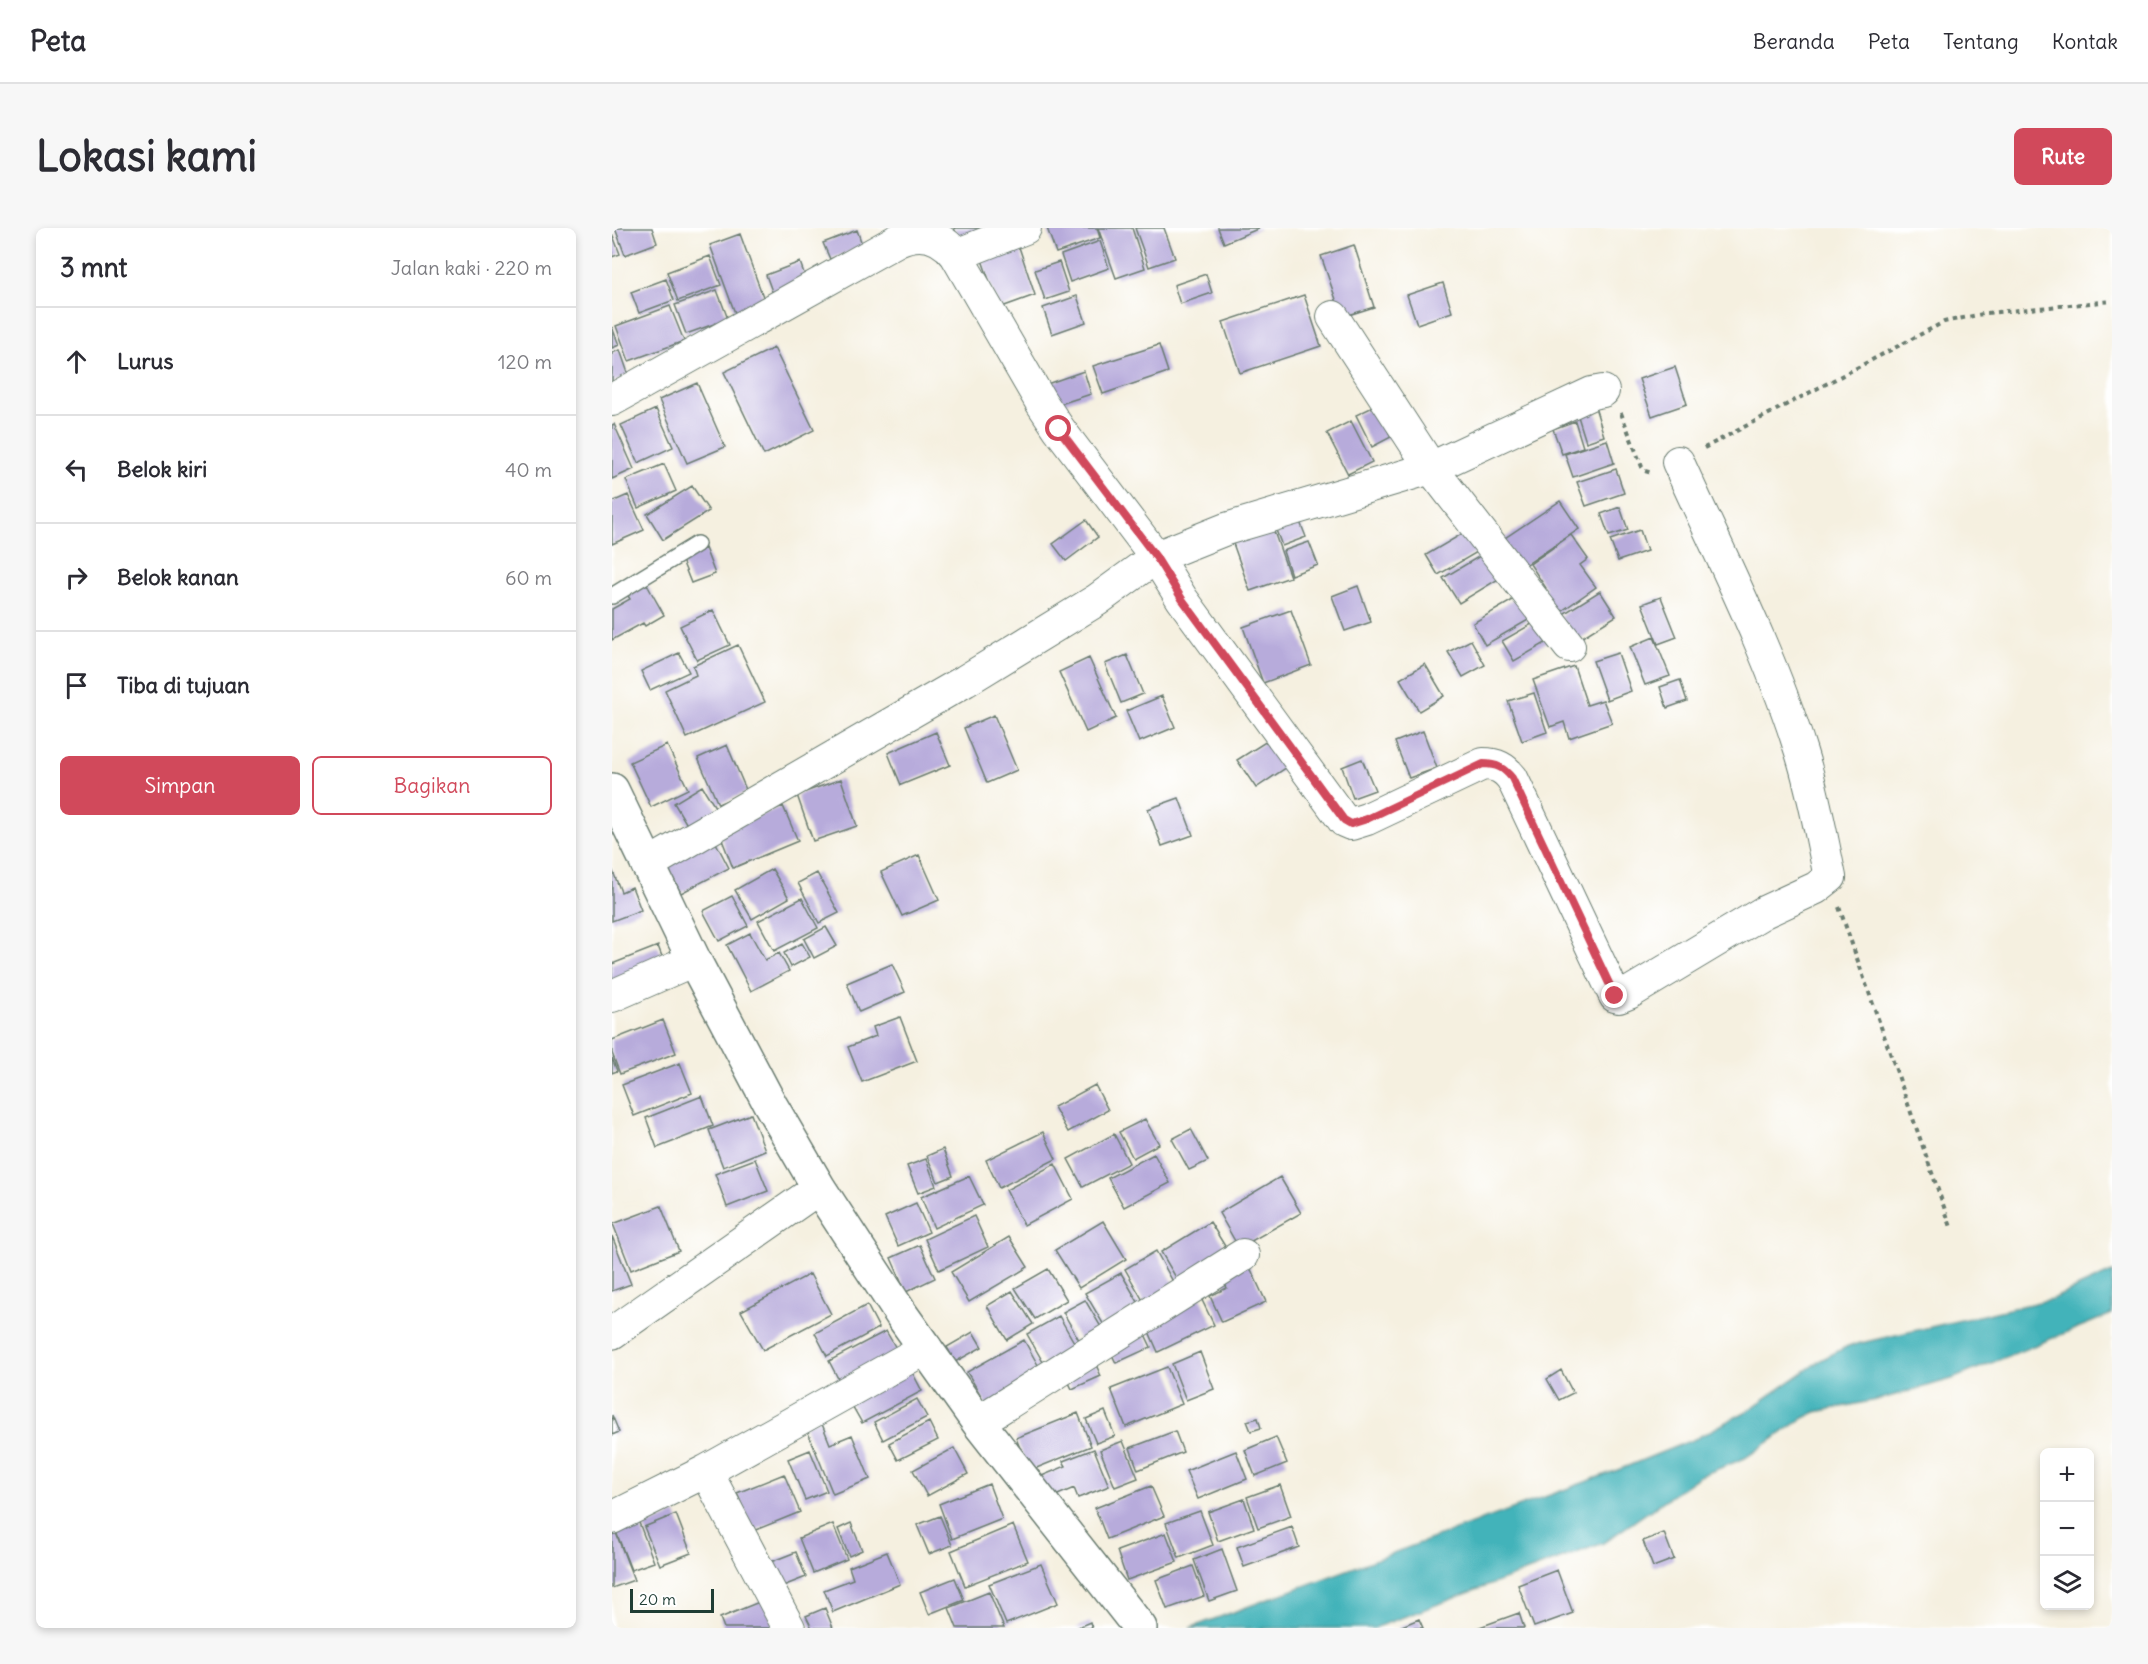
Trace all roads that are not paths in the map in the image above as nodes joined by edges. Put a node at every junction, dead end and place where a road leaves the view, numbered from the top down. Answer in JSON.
{"nodes":[{"id":1,"x":1025,"y":228,"type":"edge"},
{"id":2,"x":927,"y":231,"type":"edge"},
{"id":3,"x":956,"y":255,"type":"junction"},
{"id":4,"x":1333,"y":317,"type":"dead end"},
{"id":5,"x":1603,"y":391,"type":"road end"},
{"id":6,"x":612,"y":400,"type":"edge"},
{"id":7,"x":1678,"y":462,"type":"road end"},
{"id":8,"x":1431,"y":468,"type":"junction"},
{"id":9,"x":697,"y":544,"type":"dead end"},
{"id":10,"x":1156,"y":557,"type":"junction"},
{"id":11,"x":612,"y":596,"type":"edge"},
{"id":12,"x":1569,"y":646,"type":"dead end"},
{"id":13,"x":612,"y":790,"type":"edge"},
{"id":14,"x":647,"y":865,"type":"junction"},
{"id":15,"x":694,"y":960,"type":"junction"},
{"id":16,"x":612,"y":996,"type":"edge"},
{"id":17,"x":819,"y":1188,"type":"junction"},
{"id":18,"x":1243,"y":1255,"type":"dead end"},
{"id":19,"x":612,"y":1333,"type":"edge"},
{"id":20,"x":926,"y":1348,"type":"junction"},
{"id":21,"x":978,"y":1422,"type":"junction"},
{"id":22,"x":706,"y":1471,"type":"junction"},
{"id":23,"x":612,"y":1518,"type":"edge"},
{"id":24,"x":1138,"y":1624,"type":"edge"},
{"id":25,"x":789,"y":1628,"type":"edge"}],
"edges":[{"from":1,"to":3,"type":"street"},
{"from":2,"to":3,"type":"street"},
{"from":2,"to":6,"type":"street"},
{"from":3,"to":10,"type":"street"},
{"from":4,"to":8,"type":"street"},
{"from":5,"to":8,"type":"street"},
{"from":7,"to":10,"type":"street"},
{"from":8,"to":10,"type":"street"},
{"from":8,"to":12,"type":"street"},
{"from":9,"to":11,"type":"lane"},
{"from":10,"to":14,"type":"street"},
{"from":13,"to":14,"type":"main road"},
{"from":14,"to":15,"type":"main road"},
{"from":15,"to":16,"type":"street"},
{"from":15,"to":17,"type":"main road"},
{"from":17,"to":19,"type":"street"},
{"from":17,"to":20,"type":"main road"},
{"from":18,"to":21,"type":"street"},
{"from":20,"to":21,"type":"main road"},
{"from":20,"to":22,"type":"street"},
{"from":21,"to":24,"type":"main road"},
{"from":22,"to":23,"type":"street"},
{"from":22,"to":25,"type":"street"}]}
